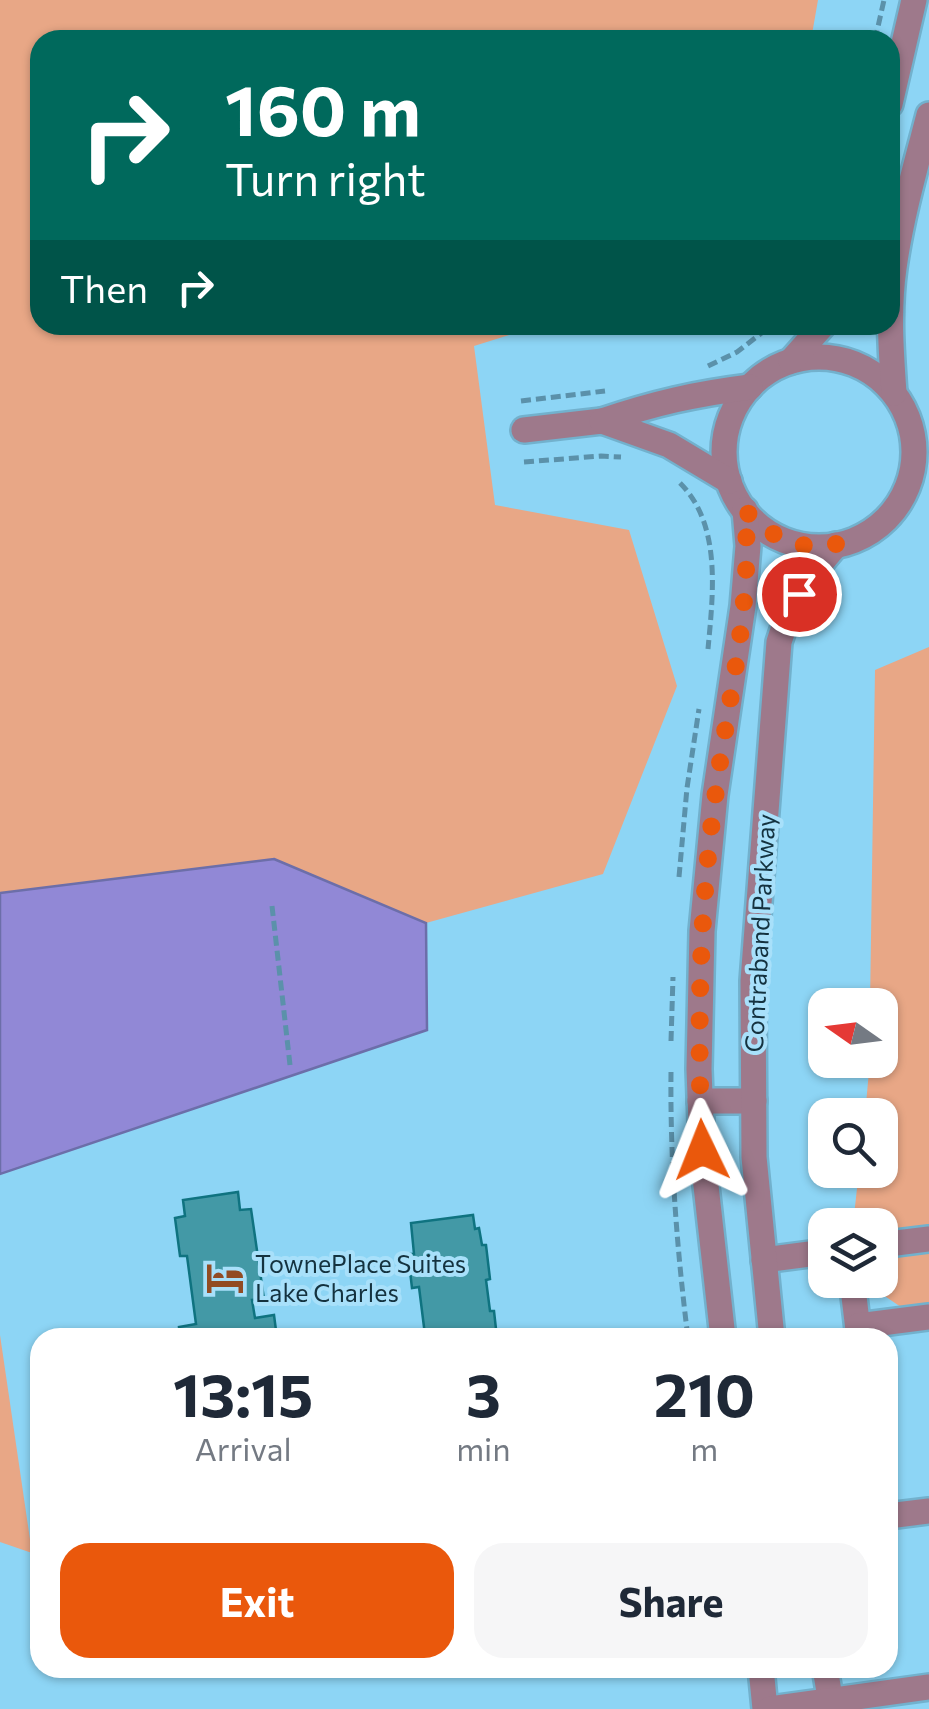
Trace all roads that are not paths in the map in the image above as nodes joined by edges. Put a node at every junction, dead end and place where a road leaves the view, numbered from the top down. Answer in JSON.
{"nodes":[{"id":1,"x":914,"y":0,"type":"edge"},
{"id":2,"x":900,"y":61,"type":"edge"},
{"id":3,"x":929,"y":115,"type":"edge"},
{"id":4,"x":900,"y":239,"type":"edge"},
{"id":5,"x":813,"y":335,"type":"edge"},
{"id":6,"x":890,"y":335,"type":"edge"},
{"id":7,"x":791,"y":361,"type":"junction"},
{"id":8,"x":750,"y":387,"type":"junction"},
{"id":9,"x":894,"y":393,"type":"junction"},
{"id":10,"x":602,"y":421,"type":"junction"},
{"id":11,"x":524,"y":430,"type":"dead end"},
{"id":12,"x":729,"y":481,"type":"junction"},
{"id":13,"x":745,"y":510,"type":"junction"},
{"id":14,"x":836,"y":544,"type":"junction"},
{"id":15,"x":700,"y":1101,"type":"junction"},
{"id":16,"x":754,"y":1101,"type":"junction"},
{"id":17,"x":929,"y":1238,"type":"edge"},
{"id":18,"x":898,"y":1242,"type":"edge"},
{"id":19,"x":808,"y":1254,"type":"edge"},
{"id":20,"x":764,"y":1260,"type":"junction"},
{"id":21,"x":854,"y":1298,"type":"edge"},
{"id":22,"x":929,"y":1317,"type":"edge"},
{"id":23,"x":722,"y":1328,"type":"edge"},
{"id":24,"x":771,"y":1328,"type":"edge"},
{"id":25,"x":858,"y":1328,"type":"edge"},
{"id":26,"x":877,"y":1328,"type":"edge"},
{"id":27,"x":929,"y":1511,"type":"edge"},
{"id":28,"x":898,"y":1515,"type":"edge"},
{"id":29,"x":762,"y":1678,"type":"edge"},
{"id":30,"x":827,"y":1678,"type":"edge"},
{"id":31,"x":929,"y":1687,"type":"edge"},
{"id":32,"x":831,"y":1705,"type":"edge"},
{"id":33,"x":768,"y":1709,"type":"edge"}],
"edges":[{"from":1,"to":2,"type":"street"},
{"from":3,"to":4,"type":"street"},
{"from":5,"to":7,"type":"street"},
{"from":6,"to":9,"type":"street"},
{"from":7,"to":8,"type":"street"},
{"from":7,"to":9,"type":"street"},
{"from":8,"to":10,"type":"street"},
{"from":8,"to":12,"type":"street"},
{"from":9,"to":14,"type":"street"},
{"from":10,"to":11,"type":"street"},
{"from":10,"to":12,"type":"street"},
{"from":12,"to":13,"type":"street"},
{"from":13,"to":14,"type":"street"},
{"from":13,"to":15,"type":"street"},
{"from":14,"to":16,"type":"street","name":"Contraband Parkway"},
{"from":15,"to":16,"type":"street"},
{"from":15,"to":23,"type":"street"},
{"from":16,"to":20,"type":"street","name":"Contraband Parkway"},
{"from":17,"to":18,"type":"street"},
{"from":19,"to":20,"type":"street"},
{"from":20,"to":24,"type":"street","name":"Contraband Parkway"},
{"from":21,"to":25,"type":"street"},
{"from":22,"to":26,"type":"street"},
{"from":27,"to":28,"type":"street"},
{"from":29,"to":33,"type":"street"},
{"from":30,"to":32,"type":"street"},
{"from":31,"to":32,"type":"street"},
{"from":32,"to":33,"type":"street"}]}
